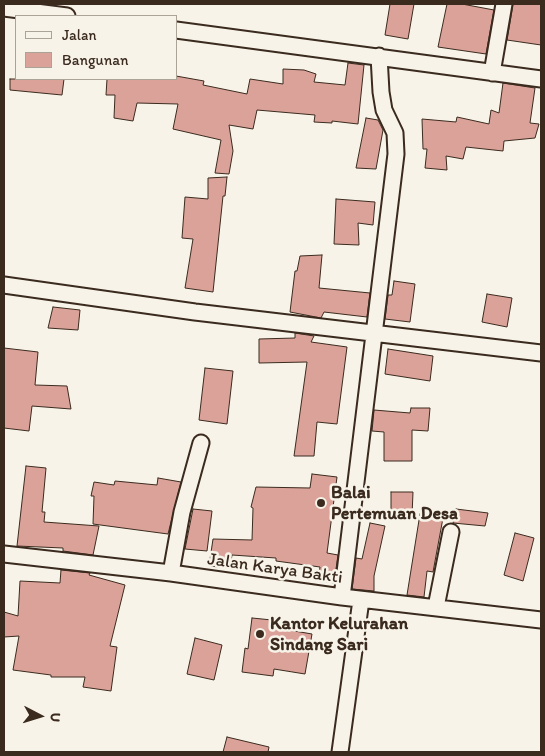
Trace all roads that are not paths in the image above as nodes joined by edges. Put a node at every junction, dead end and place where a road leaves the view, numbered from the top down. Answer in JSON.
{"nodes":[{"id":1,"x":504,"y":4,"type":"edge"},
{"id":2,"x":4,"y":8,"type":"edge"},
{"id":3,"x":59,"y":15,"type":"edge"},
{"id":4,"x":178,"y":30,"type":"edge"},
{"id":5,"x":379,"y":56,"type":"junction"},
{"id":6,"x":492,"y":73,"type":"junction"},
{"id":7,"x":541,"y":79,"type":"edge"},
{"id":8,"x":4,"y":285,"type":"edge"},
{"id":9,"x":374,"y":332,"type":"junction"},
{"id":10,"x":541,"y":354,"type":"edge"},
{"id":11,"x":201,"y":443,"type":"dead end"},
{"id":12,"x":451,"y":532,"type":"dead end"},
{"id":13,"x":4,"y":554,"type":"edge"},
{"id":14,"x":171,"y":573,"type":"junction"},
{"id":15,"x":342,"y":597,"type":"junction"},
{"id":16,"x":361,"y":600,"type":"junction"},
{"id":17,"x":436,"y":607,"type":"junction"},
{"id":18,"x":541,"y":620,"type":"edge"},
{"id":19,"x":340,"y":752,"type":"edge"}],
"edges":[{"from":1,"to":6,"type":"street"},
{"from":2,"to":3,"type":"street"},
{"from":4,"to":5,"type":"street"},
{"from":5,"to":6,"type":"street"},
{"from":5,"to":9,"type":"street"},
{"from":6,"to":7,"type":"street"},
{"from":8,"to":9,"type":"street"},
{"from":9,"to":10,"type":"street"},
{"from":9,"to":15,"type":"street"},
{"from":11,"to":14,"type":"street"},
{"from":12,"to":17,"type":"street"},
{"from":13,"to":14,"type":"street","name":"Jalan Karya Bakti"},
{"from":14,"to":15,"type":"street","name":"Jalan Karya Bakti"},
{"from":15,"to":16,"type":"street","name":"Jalan Karya Bakti"},
{"from":16,"to":17,"type":"street","name":"Jalan Karya Bakti"},
{"from":16,"to":19,"type":"street"},
{"from":17,"to":18,"type":"street","name":"Jalan Karya Bakti"}]}
